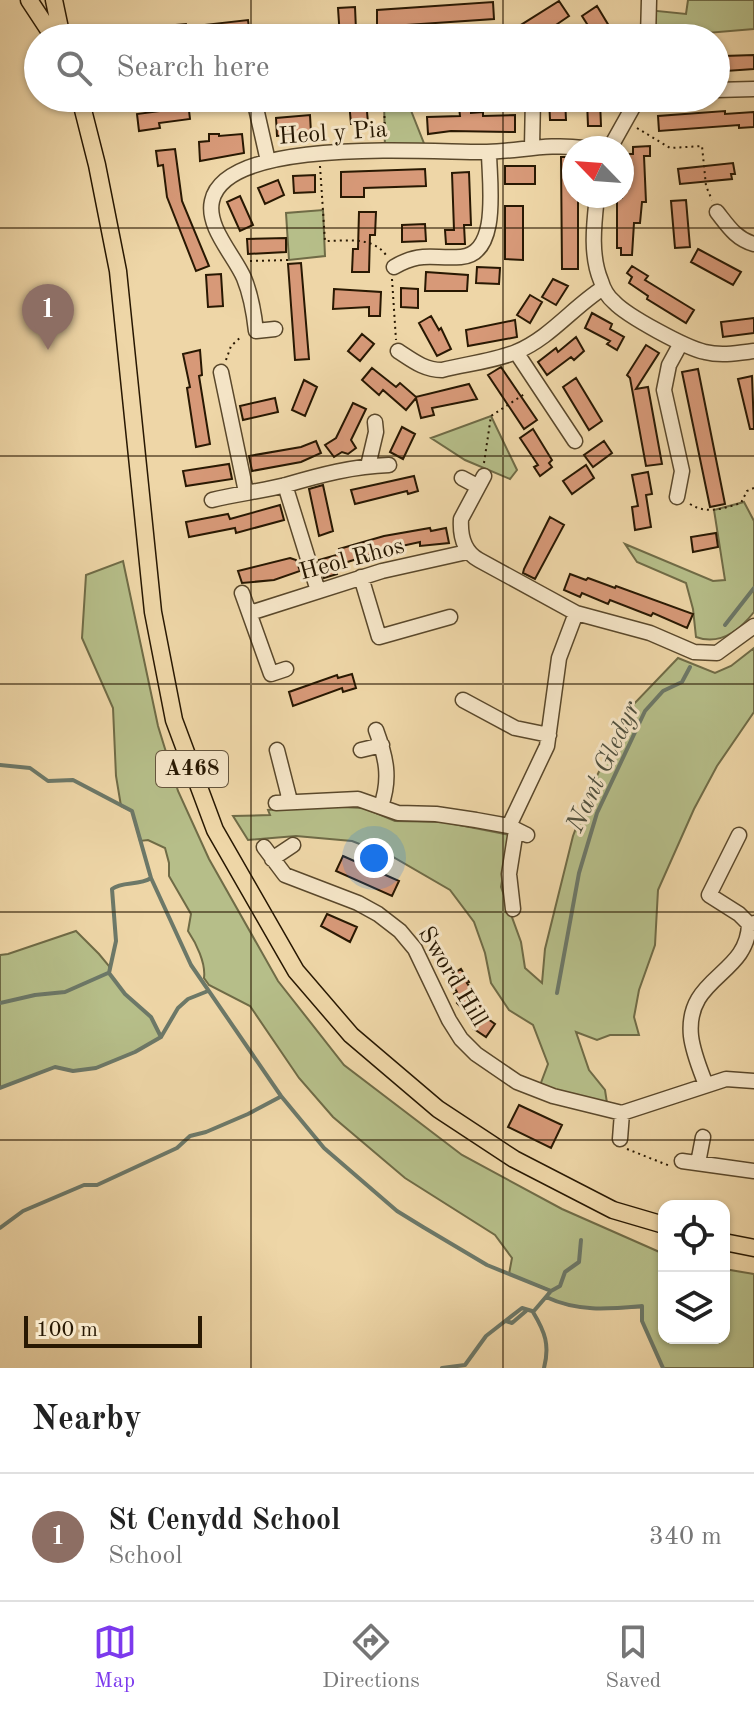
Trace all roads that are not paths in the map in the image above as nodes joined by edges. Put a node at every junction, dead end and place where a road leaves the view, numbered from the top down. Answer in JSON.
{"nodes":[{"id":1,"x":29,"y":0,"type":"edge"},
{"id":2,"x":54,"y":0,"type":"edge"},
{"id":3,"x":649,"y":0,"type":"edge"},
{"id":4,"x":45,"y":24,"type":"edge"},
{"id":5,"x":59,"y":24,"type":"edge"},
{"id":6,"x":648,"y":24,"type":"edge"},
{"id":7,"x":754,"y":89,"type":"edge"},
{"id":8,"x":730,"y":90,"type":"edge"},
{"id":9,"x":84,"y":112,"type":"edge"},
{"id":10,"x":257,"y":112,"type":"edge"},
{"id":11,"x":533,"y":112,"type":"edge"},
{"id":12,"x":630,"y":112,"type":"edge"},
{"id":13,"x":617,"y":136,"type":"edge"},
{"id":14,"x":532,"y":147,"type":"junction"},
{"id":15,"x":562,"y":148,"type":"edge"},
{"id":16,"x":489,"y":152,"type":"junction"},
{"id":17,"x":268,"y":161,"type":"junction"},
{"id":18,"x":596,"y":208,"type":"edge"},
{"id":19,"x":717,"y":212,"type":"road end"},
{"id":20,"x":754,"y":244,"type":"edge"},
{"id":21,"x":394,"y":267,"type":"road end"},
{"id":22,"x":603,"y":288,"type":"junction"},
{"id":23,"x":275,"y":329,"type":"dead end"},
{"id":24,"x":681,"y":343,"type":"junction"},
{"id":25,"x":398,"y":351,"type":"road end"},
{"id":26,"x":754,"y":351,"type":"edge"},
{"id":27,"x":516,"y":352,"type":"junction"},
{"id":28,"x":221,"y":372,"type":"dead end"},
{"id":29,"x":375,"y":422,"type":"dead end"},
{"id":30,"x":567,"y":436,"type":"dead end"},
{"id":31,"x":389,"y":465,"type":"dead end"},
{"id":32,"x":368,"y":466,"type":"junction"},
{"id":33,"x":462,"y":478,"type":"dead end"},
{"id":34,"x":285,"y":485,"type":"junction"},
{"id":35,"x":246,"y":492,"type":"junction"},
{"id":36,"x":677,"y":497,"type":"road end"},
{"id":37,"x":212,"y":500,"type":"dead end"},
{"id":38,"x":467,"y":552,"type":"junction"},
{"id":39,"x":361,"y":577,"type":"junction"},
{"id":40,"x":318,"y":591,"type":"junction"},
{"id":41,"x":242,"y":593,"type":"dead end"},
{"id":42,"x":250,"y":613,"type":"junction"},
{"id":43,"x":576,"y":613,"type":"junction"},
{"id":44,"x":450,"y":617,"type":"dead end"},
{"id":45,"x":754,"y":626,"type":"edge"},
{"id":46,"x":286,"y":669,"type":"dead end"},
{"id":47,"x":271,"y":674,"type":"junction"},
{"id":48,"x":256,"y":680,"type":"dead end"},
{"id":49,"x":485,"y":693,"type":"dead end"},
{"id":50,"x":376,"y":730,"type":"dead end"},
{"id":51,"x":549,"y":735,"type":"junction"},
{"id":52,"x":382,"y":745,"type":"junction"},
{"id":53,"x":277,"y":750,"type":"dead end"},
{"id":54,"x":361,"y":750,"type":"dead end"},
{"id":55,"x":381,"y":806,"type":"junction"},
{"id":56,"x":517,"y":830,"type":"junction"},
{"id":57,"x":739,"y":835,"type":"dead end"},
{"id":58,"x":293,"y":845,"type":"dead end"},
{"id":59,"x":709,"y":895,"type":"junction"},
{"id":60,"x":699,"y":908,"type":"dead end"},
{"id":61,"x":513,"y":909,"type":"dead end"},
{"id":62,"x":752,"y":924,"type":"edge"},
{"id":63,"x":753,"y":1081,"type":"edge"},
{"id":64,"x":706,"y":1085,"type":"junction"},
{"id":65,"x":622,"y":1113,"type":"junction"},
{"id":66,"x":703,"y":1137,"type":"dead end"},
{"id":67,"x":620,"y":1142,"type":"road end"},
{"id":68,"x":682,"y":1161,"type":"road end"},
{"id":69,"x":698,"y":1163,"type":"junction"},
{"id":70,"x":754,"y":1171,"type":"edge"},
{"id":71,"x":658,"y":1223,"type":"edge"},
{"id":72,"x":730,"y":1243,"type":"edge"},
{"id":73,"x":754,"y":1248,"type":"edge"}],
"edges":[{"from":1,"to":4,"type":"main road"},
{"from":2,"to":5,"type":"main road"},
{"from":3,"to":6,"type":"street"},
{"from":7,"to":8,"type":"street"},
{"from":9,"to":71,"type":"main road","number":"A468"},
{"from":10,"to":17,"type":"street"},
{"from":11,"to":14,"type":"street"},
{"from":12,"to":13,"type":"street"},
{"from":14,"to":15,"type":"street","name":"Heol y Pia"},
{"from":14,"to":16,"type":"street","name":"Heol y Pia"},
{"from":16,"to":17,"type":"street","name":"Heol y Pia"},
{"from":16,"to":21,"type":"street"},
{"from":17,"to":23,"type":"street","name":"Heol y Pia"},
{"from":18,"to":22,"type":"street"},
{"from":19,"to":20,"type":"street"},
{"from":22,"to":24,"type":"street"},
{"from":22,"to":27,"type":"street"},
{"from":24,"to":26,"type":"street"},
{"from":24,"to":36,"type":"street"},
{"from":25,"to":27,"type":"street"},
{"from":27,"to":30,"type":"street"},
{"from":28,"to":35,"type":"street"},
{"from":29,"to":32,"type":"street"},
{"from":31,"to":32,"type":"street"},
{"from":32,"to":34,"type":"street"},
{"from":33,"to":38,"type":"street"},
{"from":34,"to":35,"type":"street"},
{"from":34,"to":40,"type":"street"},
{"from":35,"to":37,"type":"street"},
{"from":38,"to":39,"type":"street","name":"Heol Rhos"},
{"from":38,"to":43,"type":"street"},
{"from":39,"to":40,"type":"street","name":"Heol Rhos"},
{"from":39,"to":44,"type":"street"},
{"from":40,"to":42,"type":"street","name":"Heol Rhos"},
{"from":41,"to":42,"type":"street"},
{"from":42,"to":47,"type":"street"},
{"from":43,"to":45,"type":"street"},
{"from":43,"to":51,"type":"street"},
{"from":46,"to":47,"type":"street"},
{"from":47,"to":48,"type":"street"},
{"from":49,"to":51,"type":"street"},
{"from":50,"to":52,"type":"street"},
{"from":51,"to":56,"type":"street"},
{"from":52,"to":54,"type":"street"},
{"from":52,"to":55,"type":"street"},
{"from":53,"to":55,"type":"street"},
{"from":55,"to":56,"type":"street"},
{"from":56,"to":61,"type":"street"},
{"from":57,"to":59,"type":"street"},
{"from":58,"to":65,"type":"street","name":"Sword Hill"},
{"from":59,"to":60,"type":"street"},
{"from":59,"to":62,"type":"street"},
{"from":62,"to":64,"type":"street"},
{"from":63,"to":64,"type":"street"},
{"from":64,"to":65,"type":"street"},
{"from":65,"to":67,"type":"street"},
{"from":66,"to":69,"type":"street"},
{"from":68,"to":69,"type":"street"},
{"from":69,"to":70,"type":"street"},
{"from":72,"to":73,"type":"main road"}]}
